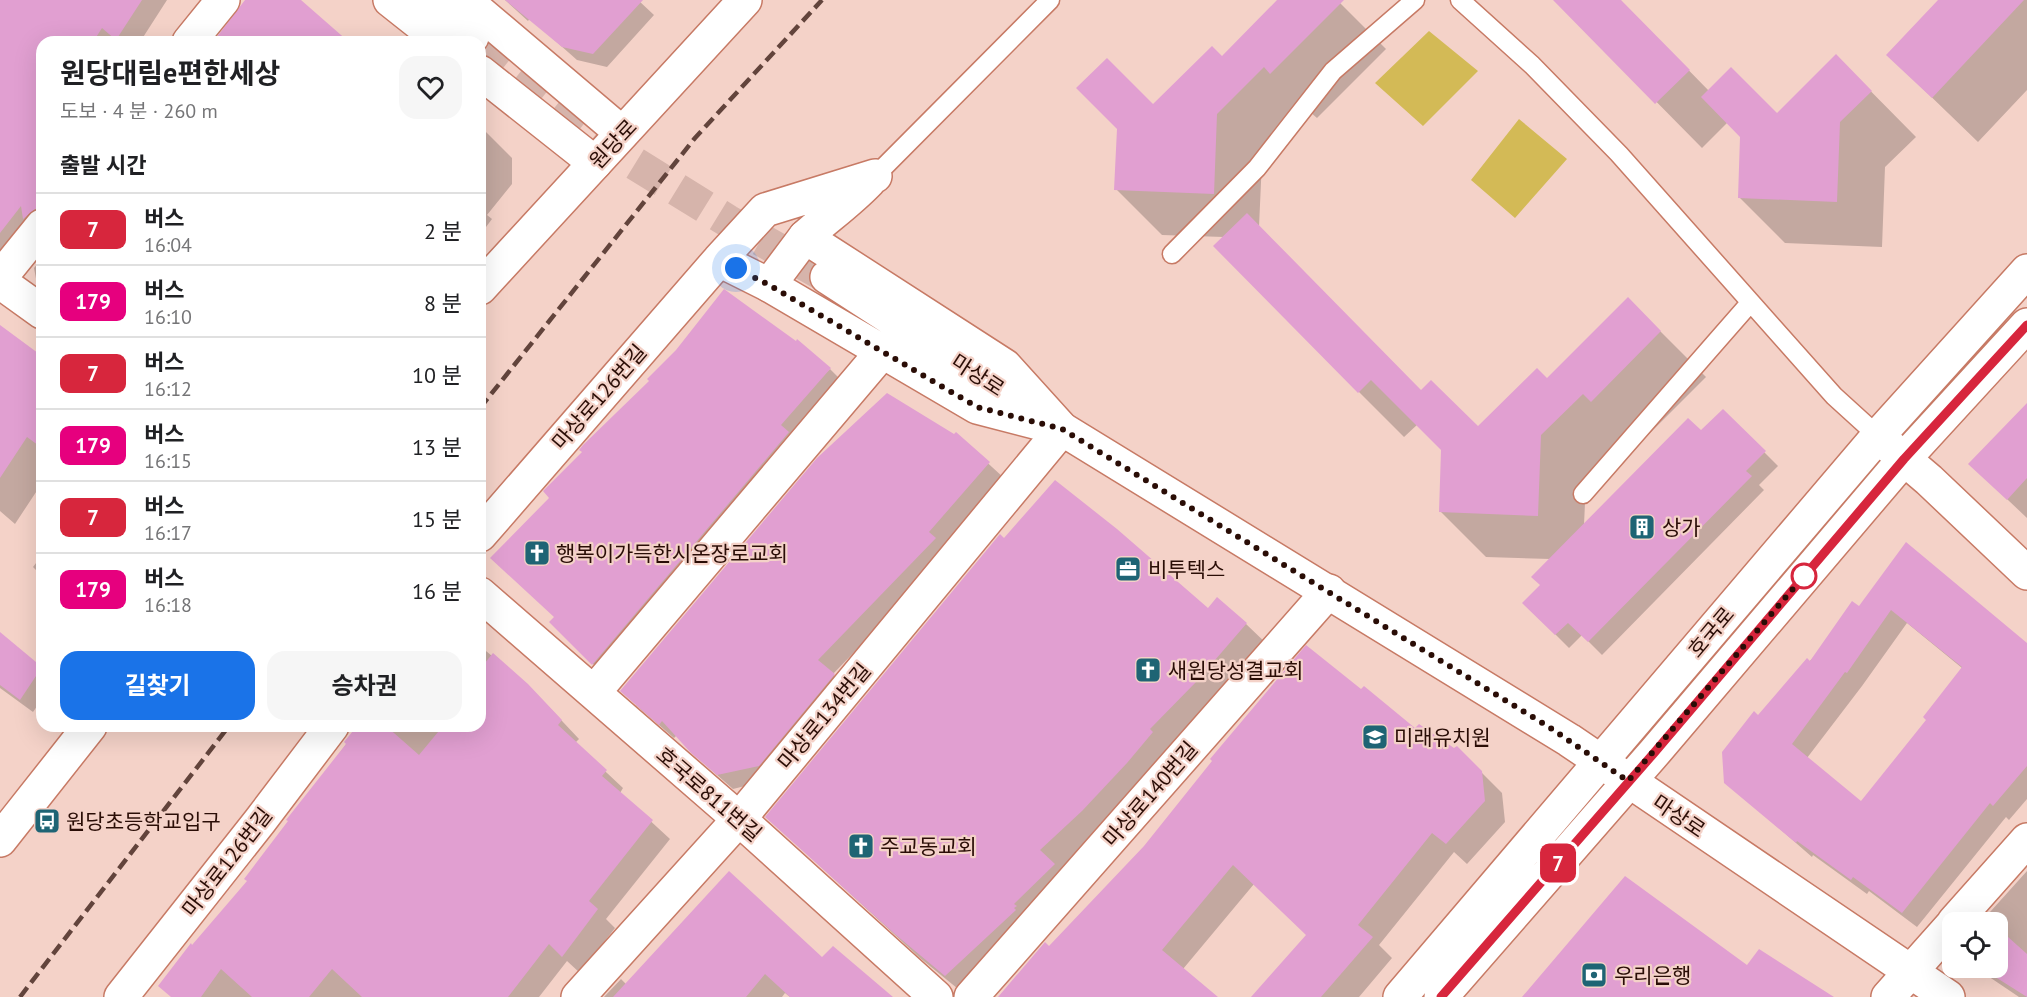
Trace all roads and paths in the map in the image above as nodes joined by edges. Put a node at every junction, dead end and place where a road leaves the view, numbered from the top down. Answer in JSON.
{"nodes":[{"id":1,"x":223,"y":0,"type":"edge"},
{"id":2,"x":390,"y":0,"type":"edge"},
{"id":3,"x":425,"y":0,"type":"edge"},
{"id":4,"x":465,"y":0,"type":"edge"},
{"id":5,"x":745,"y":0,"type":"edge"},
{"id":6,"x":1050,"y":0,"type":"edge"},
{"id":7,"x":1415,"y":0,"type":"edge"},
{"id":8,"x":1460,"y":0,"type":"edge"},
{"id":9,"x":194,"y":36,"type":"edge"},
{"id":10,"x":450,"y":36,"type":"edge"},
{"id":11,"x":454,"y":36,"type":"edge"},
{"id":12,"x":486,"y":77,"type":"edge"},
{"id":13,"x":622,"y":133,"type":"junction"},
{"id":14,"x":595,"y":163,"type":"junction"},
{"id":15,"x":875,"y":176,"type":"junction"},
{"id":16,"x":36,"y":234,"type":"edge"},
{"id":17,"x":805,"y":237,"type":"junction"},
{"id":18,"x":1172,"y":254,"type":"dead end"},
{"id":19,"x":719,"y":260,"type":"junction"},
{"id":20,"x":2027,"y":271,"type":"edge"},
{"id":21,"x":827,"y":277,"type":"tunnel mouth"},
{"id":22,"x":0,"y":280,"type":"edge"},
{"id":23,"x":486,"y":281,"type":"edge"},
{"id":24,"x":769,"y":285,"type":"junction"},
{"id":25,"x":1750,"y":303,"type":"junction"},
{"id":26,"x":36,"y":307,"type":"edge"},
{"id":27,"x":2027,"y":325,"type":"edge"},
{"id":28,"x":883,"y":351,"type":"junction"},
{"id":29,"x":1062,"y":429,"type":"junction"},
{"id":30,"x":1878,"y":436,"type":"junction"},
{"id":31,"x":1904,"y":459,"type":"junction"},
{"id":32,"x":1583,"y":494,"type":"dead end"},
{"id":33,"x":486,"y":528,"type":"edge"},
{"id":34,"x":2027,"y":573,"type":"edge"},
{"id":35,"x":1329,"y":591,"type":"junction"},
{"id":36,"x":486,"y":599,"type":"edge"},
{"id":37,"x":594,"y":692,"type":"junction"},
{"id":38,"x":85,"y":732,"type":"edge"},
{"id":39,"x":327,"y":732,"type":"edge"},
{"id":40,"x":1600,"y":763,"type":"junction"},
{"id":41,"x":1628,"y":781,"type":"junction"},
{"id":42,"x":739,"y":819,"type":"junction"},
{"id":43,"x":0,"y":840,"type":"edge"},
{"id":44,"x":2027,"y":840,"type":"edge"},
{"id":45,"x":1964,"y":912,"type":"edge"},
{"id":46,"x":1942,"y":936,"type":"edge"},
{"id":47,"x":1911,"y":970,"type":"junction"},
{"id":48,"x":131,"y":993,"type":"edge"},
{"id":49,"x":578,"y":997,"type":"edge"},
{"id":50,"x":936,"y":997,"type":"edge"},
{"id":51,"x":971,"y":997,"type":"edge"},
{"id":52,"x":1400,"y":997,"type":"edge"},
{"id":53,"x":1441,"y":997,"type":"edge"},
{"id":54,"x":1888,"y":997,"type":"edge"},
{"id":55,"x":1948,"y":997,"type":"edge"}],
"edges":[{"from":1,"to":9,"type":"street"},
{"from":2,"to":10,"type":"street"},
{"from":3,"to":11,"type":"street"},
{"from":4,"to":13,"type":"street"},
{"from":5,"to":13,"type":"street","name":"원당로"},
{"from":6,"to":15,"type":"lane"},
{"from":7,"to":18,"type":"lane"},
{"from":8,"to":25,"type":"lane"},
{"from":12,"to":14,"type":"street"},
{"from":13,"to":14,"type":"street","name":"원당로"},
{"from":14,"to":23,"type":"street","name":"원당로"},
{"from":15,"to":17,"type":"street"},
{"from":15,"to":19,"type":"street","name":"마상로126번길"},
{"from":16,"to":22,"type":"street"},
{"from":17,"to":24,"type":"street"},
{"from":17,"to":29,"type":"street"},
{"from":19,"to":24,"type":"street"},
{"from":19,"to":33,"type":"street","name":"마상로126번길"},
{"from":20,"to":30,"type":"street","name":"호국로"},
{"from":21,"to":29,"type":"street","name":"마상로"},
{"from":22,"to":26,"type":"street"},
{"from":24,"to":28,"type":"street"},
{"from":25,"to":30,"type":"lane"},
{"from":25,"to":32,"type":"lane"},
{"from":27,"to":31,"type":"street","name":"호국로"},
{"from":28,"to":29,"type":"street"},
{"from":28,"to":37,"type":"street"},
{"from":29,"to":35,"type":"street","name":"마상로"},
{"from":29,"to":42,"type":"street","name":"마상로134번길"},
{"from":30,"to":31,"type":"street"},
{"from":30,"to":40,"type":"street","name":"호국로"},
{"from":31,"to":34,"type":"street"},
{"from":31,"to":41,"type":"street","name":"호국로"},
{"from":35,"to":40,"type":"street","name":"마상로"},
{"from":35,"to":51,"type":"street","name":"마상로140번길"},
{"from":36,"to":37,"type":"street","name":"호국로811번길"},
{"from":37,"to":42,"type":"street","name":"호국로811번길"},
{"from":38,"to":43,"type":"street"},
{"from":39,"to":48,"type":"street","name":"마상로126번길"},
{"from":40,"to":41,"type":"street","name":"마상로"},
{"from":40,"to":52,"type":"street","name":"호국로"},
{"from":41,"to":47,"type":"street","name":"마상로"},
{"from":41,"to":53,"type":"street","name":"호국로"},
{"from":42,"to":49,"type":"street","name":"마상로134번길"},
{"from":42,"to":50,"type":"street","name":"호국로811번길"},
{"from":44,"to":45,"type":"street"},
{"from":46,"to":47,"type":"street"},
{"from":47,"to":54,"type":"street"},
{"from":47,"to":55,"type":"street","name":"마상로"}]}
